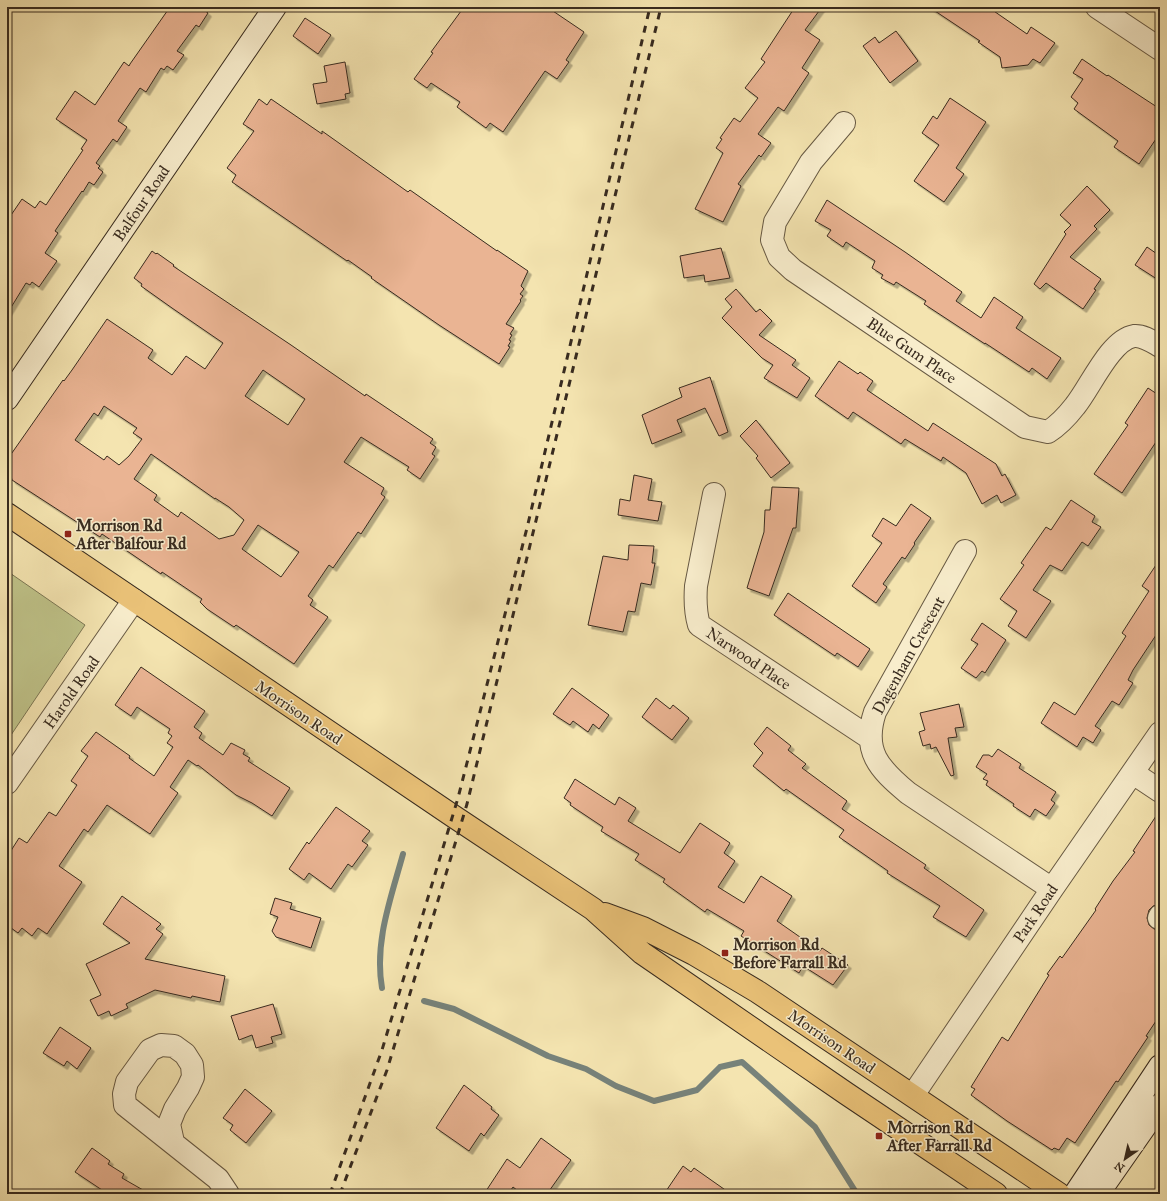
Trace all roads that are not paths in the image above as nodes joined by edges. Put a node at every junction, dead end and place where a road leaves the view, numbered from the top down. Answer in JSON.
{"nodes":[{"id":1,"x":275,"y":7,"type":"edge"},
{"id":2,"x":1097,"y":7,"type":"edge"},
{"id":3,"x":1160,"y":49,"type":"edge"},
{"id":4,"x":844,"y":123,"type":"dead end"},
{"id":5,"x":1160,"y":346,"type":"edge"},
{"id":6,"x":7,"y":399,"type":"edge"},
{"id":7,"x":714,"y":494,"type":"dead end"},
{"id":8,"x":7,"y":514,"type":"edge"},
{"id":9,"x":966,"y":551,"type":"dead end"},
{"id":10,"x":134,"y":600,"type":"junction"},
{"id":11,"x":1160,"y":733,"type":"edge"},
{"id":12,"x":870,"y":738,"type":"junction"},
{"id":13,"x":1133,"y":773,"type":"junction"},
{"id":14,"x":7,"y":783,"type":"edge"},
{"id":15,"x":1160,"y":791,"type":"edge"},
{"id":16,"x":1052,"y":889,"type":"junction"},
{"id":17,"x":593,"y":909,"type":"junction"},
{"id":18,"x":1160,"y":1066,"type":"edge"},
{"id":19,"x":913,"y":1095,"type":"junction"},
{"id":20,"x":1160,"y":1105,"type":"edge"},
{"id":21,"x":173,"y":1142,"type":"dead end"},
{"id":22,"x":228,"y":1194,"type":"edge"},
{"id":23,"x":996,"y":1194,"type":"edge"},
{"id":24,"x":1059,"y":1194,"type":"edge"},
{"id":25,"x":1075,"y":1194,"type":"edge"},
{"id":26,"x":1098,"y":1194,"type":"edge"}],
"edges":[{"from":1,"to":6,"type":"street","name":"Balfour Road"},
{"from":2,"to":3,"type":"street"},
{"from":4,"to":5,"type":"street","name":"Blue Gum Place"},
{"from":7,"to":12,"type":"street","name":"Narwood Place"},
{"from":8,"to":10,"type":"main road","name":"Morrison Road"},
{"from":9,"to":12,"type":"street","name":"Dagenham Crescent"},
{"from":10,"to":14,"type":"street","name":"Harold Road"},
{"from":10,"to":17,"type":"main road","name":"Morrison Road"},
{"from":11,"to":13,"type":"street","name":"Park Road"},
{"from":12,"to":16,"type":"street","name":"Dagenham Crescent"},
{"from":13,"to":15,"type":"street"},
{"from":13,"to":16,"type":"street","name":"Park Road"},
{"from":16,"to":19,"type":"street","name":"Park Road"},
{"from":17,"to":19,"type":"main road","name":"Morrison Road"},
{"from":17,"to":23,"type":"main road","name":"Morrison Road"},
{"from":18,"to":25,"type":"street"},
{"from":19,"to":24,"type":"main road","name":"Morrison Road"},
{"from":20,"to":26,"type":"street"},
{"from":21,"to":22,"type":"street"}]}
